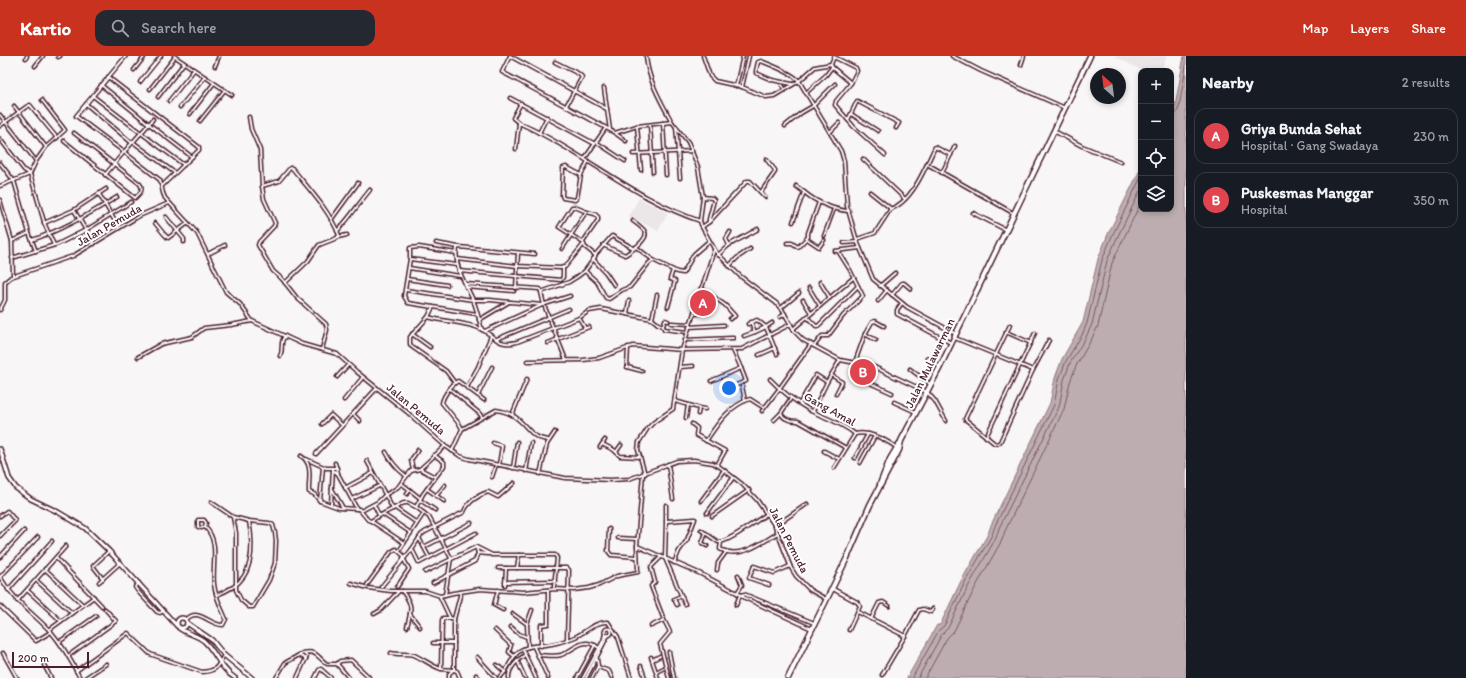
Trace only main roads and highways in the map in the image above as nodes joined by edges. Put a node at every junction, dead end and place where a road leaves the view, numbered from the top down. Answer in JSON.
{"nodes":[{"id":1,"x":1090,"y":56,"type":"edge"},
{"id":2,"x":902,"y":441,"type":"junction"},
{"id":3,"x":891,"y":460,"type":"junction"},
{"id":4,"x":788,"y":678,"type":"edge"}],
"edges":[{"from":1,"to":2,"type":"highway","name":"Jalan Mulawarman"},
{"from":2,"to":3,"type":"highway","name":"Jalan Mulawarman"},
{"from":2,"to":3,"type":"highway"},
{"from":3,"to":4,"type":"highway"}]}
